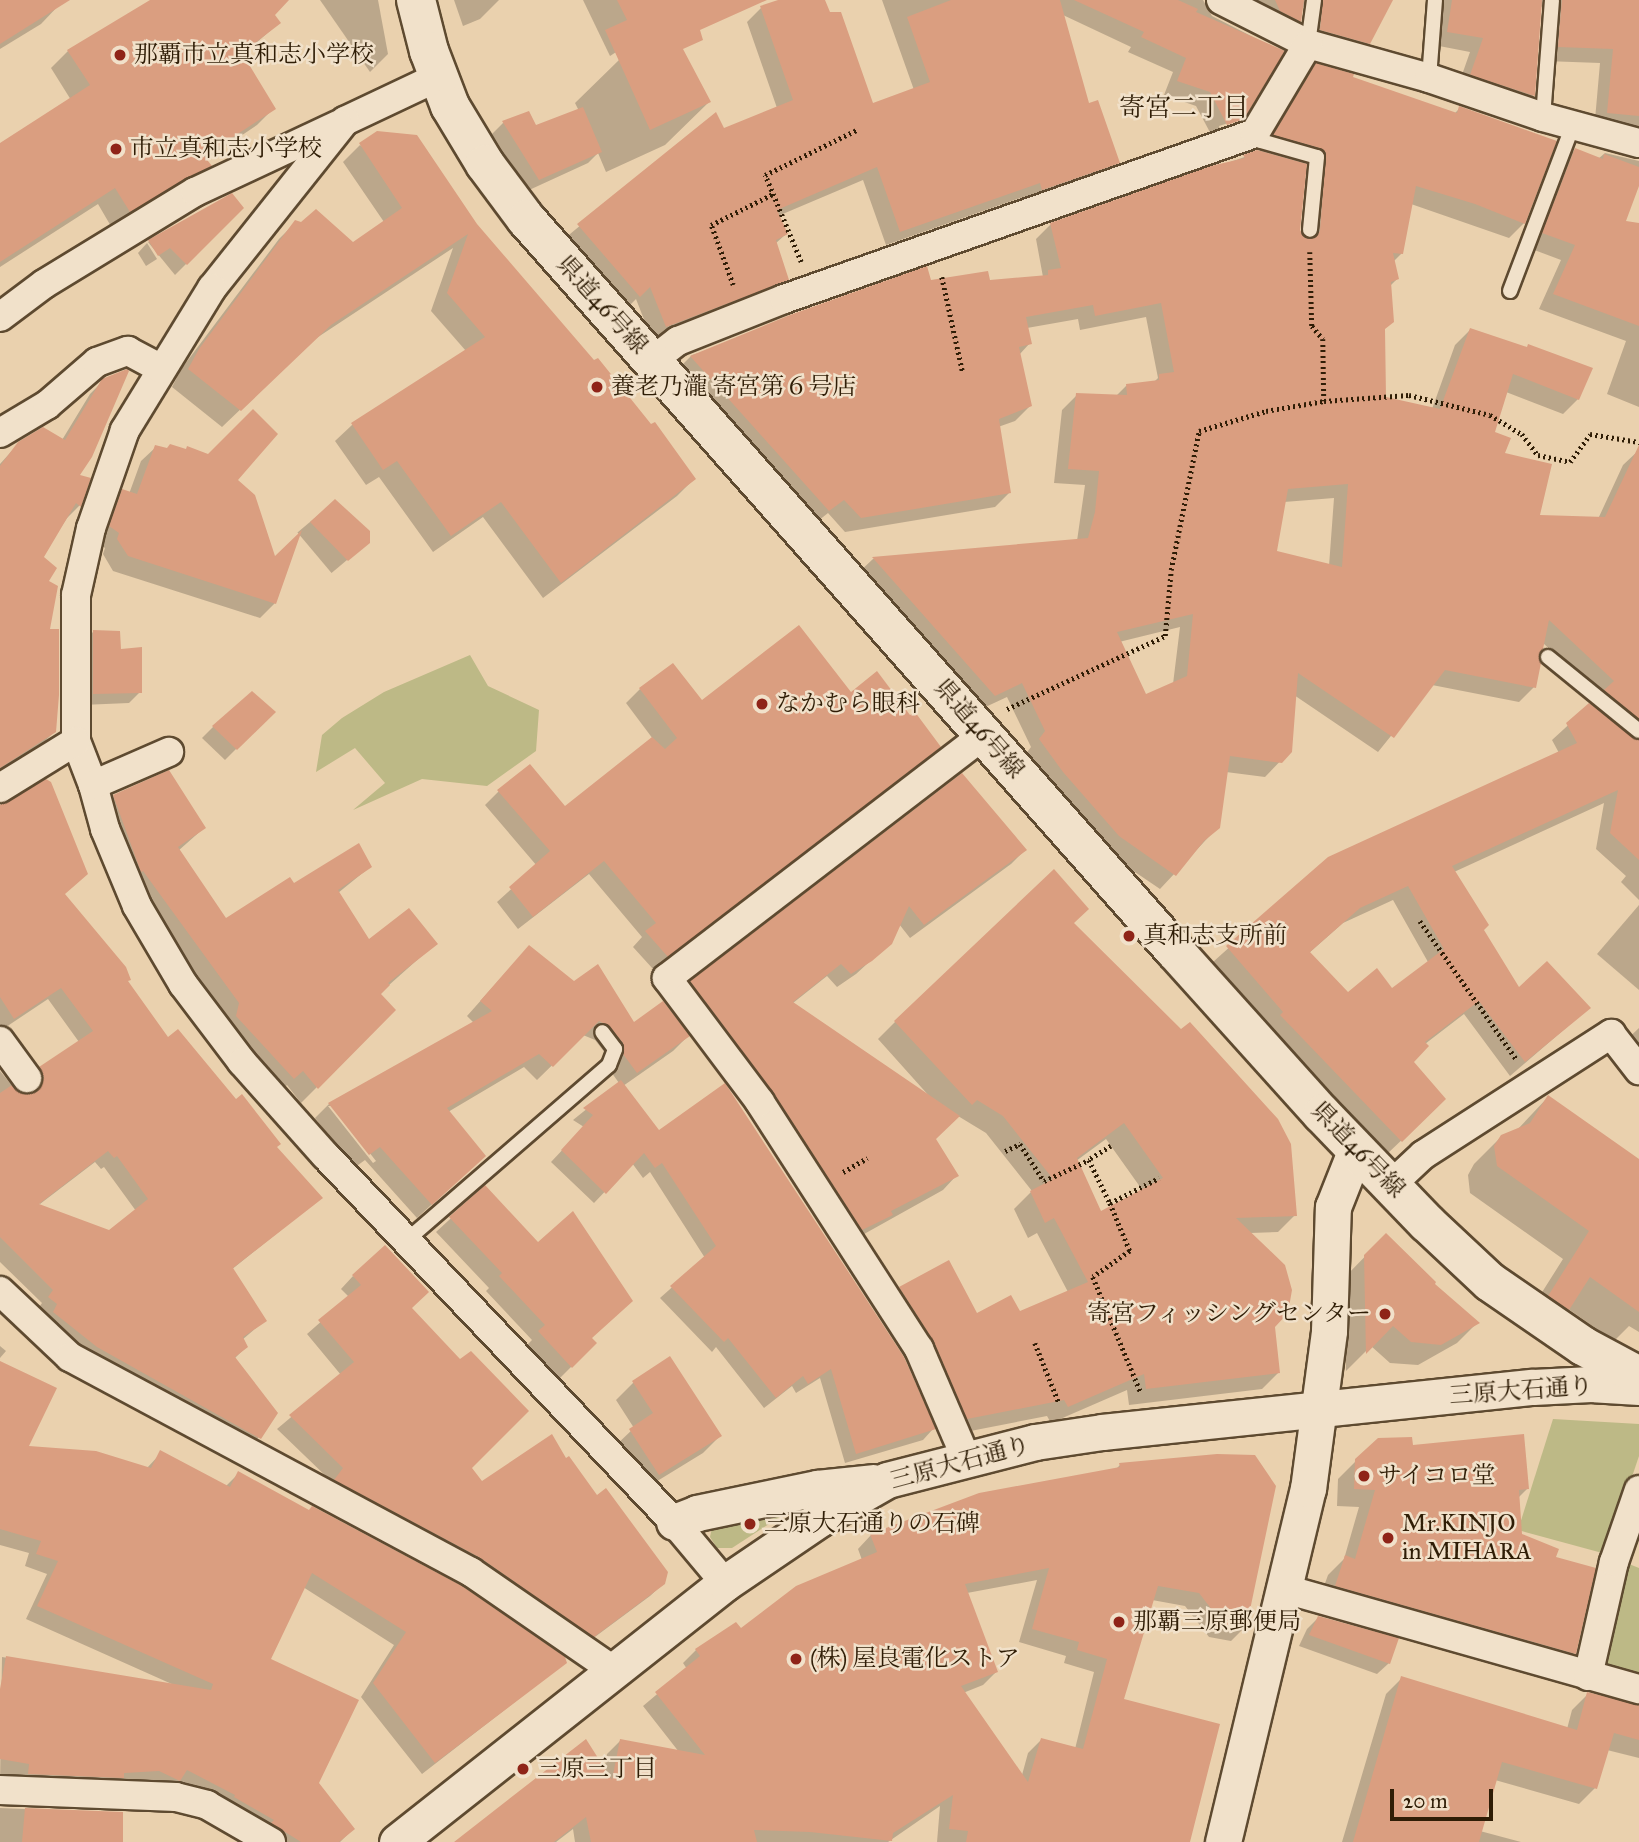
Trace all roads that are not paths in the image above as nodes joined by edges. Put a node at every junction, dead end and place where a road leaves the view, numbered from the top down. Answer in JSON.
{"nodes":[{"id":1,"x":416,"y":0,"type":"edge"},
{"id":2,"x":1221,"y":0,"type":"edge"},
{"id":3,"x":1314,"y":0,"type":"edge"},
{"id":4,"x":1435,"y":0,"type":"edge"},
{"id":5,"x":1552,"y":0,"type":"edge"},
{"id":6,"x":1308,"y":44,"type":"junction"},
{"id":7,"x":438,"y":77,"type":"junction"},
{"id":8,"x":1429,"y":78,"type":"junction"},
{"id":9,"x":1543,"y":117,"type":"junction"},
{"id":10,"x":345,"y":121,"type":"junction"},
{"id":11,"x":1573,"y":125,"type":"junction"},
{"id":12,"x":1255,"y":133,"type":"junction"},
{"id":13,"x":1639,"y":143,"type":"edge"},
{"id":14,"x":1310,"y":230,"type":"road end"},
{"id":15,"x":1510,"y":291,"type":"dead end"},
{"id":16,"x":0,"y":317,"type":"edge"},
{"id":17,"x":652,"y":361,"type":"junction"},
{"id":18,"x":162,"y":369,"type":"junction"},
{"id":19,"x":0,"y":433,"type":"edge"},
{"id":20,"x":1548,"y":657,"type":"dead end"},
{"id":21,"x":991,"y":724,"type":"junction"},
{"id":22,"x":1639,"y":731,"type":"edge"},
{"id":23,"x":76,"y":741,"type":"junction"},
{"id":24,"x":169,"y":752,"type":"dead end"},
{"id":25,"x":93,"y":785,"type":"junction"},
{"id":26,"x":0,"y":788,"type":"edge"},
{"id":27,"x":602,"y":1032,"type":"dead end"},
{"id":28,"x":0,"y":1041,"type":"edge"},
{"id":29,"x":1639,"y":1070,"type":"edge"},
{"id":30,"x":27,"y":1079,"type":"dead end"},
{"id":31,"x":1356,"y":1149,"type":"junction"},
{"id":32,"x":1391,"y":1185,"type":"junction"},
{"id":33,"x":407,"y":1240,"type":"junction"},
{"id":34,"x":0,"y":1292,"type":"edge"},
{"id":35,"x":1639,"y":1376,"type":"edge"},
{"id":36,"x":1639,"y":1387,"type":"edge"},
{"id":37,"x":1318,"y":1411,"type":"junction"},
{"id":38,"x":965,"y":1458,"type":"junction"},
{"id":39,"x":887,"y":1480,"type":"junction"},
{"id":40,"x":1639,"y":1490,"type":"edge"},
{"id":41,"x":674,"y":1522,"type":"junction"},
{"id":42,"x":725,"y":1583,"type":"junction"},
{"id":43,"x":1285,"y":1589,"type":"junction"},
{"id":44,"x":613,"y":1670,"type":"junction"},
{"id":45,"x":1588,"y":1676,"type":"junction"},
{"id":46,"x":1639,"y":1689,"type":"edge"},
{"id":47,"x":0,"y":1790,"type":"edge"},
{"id":48,"x":401,"y":1841,"type":"edge"},
{"id":49,"x":271,"y":1842,"type":"edge"},
{"id":50,"x":1223,"y":1842,"type":"edge"}],
"edges":[{"from":1,"to":7,"type":"main road","name":"県道46号線"},
{"from":2,"to":6,"type":"street"},
{"from":3,"to":6,"type":"lane"},
{"from":4,"to":8,"type":"lane"},
{"from":5,"to":9,"type":"lane"},
{"from":6,"to":8,"type":"street"},
{"from":6,"to":12,"type":"street"},
{"from":7,"to":10,"type":"street"},
{"from":7,"to":17,"type":"main road","name":"県道46号線"},
{"from":8,"to":9,"type":"street"},
{"from":9,"to":11,"type":"street"},
{"from":10,"to":16,"type":"street"},
{"from":10,"to":18,"type":"street"},
{"from":11,"to":13,"type":"street"},
{"from":11,"to":15,"type":"lane"},
{"from":12,"to":14,"type":"lane"},
{"from":12,"to":17,"type":"street"},
{"from":17,"to":21,"type":"main road","name":"県道46号線"},
{"from":18,"to":19,"type":"street"},
{"from":18,"to":23,"type":"street"},
{"from":20,"to":22,"type":"lane"},
{"from":21,"to":31,"type":"main road","name":"県道46号線"},
{"from":21,"to":38,"type":"street"},
{"from":23,"to":25,"type":"street"},
{"from":23,"to":26,"type":"street"},
{"from":24,"to":25,"type":"street"},
{"from":25,"to":33,"type":"street"},
{"from":27,"to":33,"type":"lane"},
{"from":28,"to":30,"type":"street"},
{"from":29,"to":32,"type":"street"},
{"from":31,"to":32,"type":"main road","name":"県道46号線"},
{"from":31,"to":37,"type":"street"},
{"from":32,"to":35,"type":"main road","name":"県道46号線"},
{"from":33,"to":41,"type":"street"},
{"from":34,"to":44,"type":"street"},
{"from":36,"to":37,"type":"street","name":"三原大石通り"},
{"from":37,"to":38,"type":"street","name":"三原大石通り"},
{"from":37,"to":43,"type":"street"},
{"from":38,"to":39,"type":"street","name":"三原大石通り"},
{"from":39,"to":41,"type":"street"},
{"from":39,"to":42,"type":"street","name":"三原大石通り"},
{"from":40,"to":45,"type":"street"},
{"from":41,"to":42,"type":"street"},
{"from":42,"to":44,"type":"street","name":"三原大石通り"},
{"from":43,"to":45,"type":"street"},
{"from":43,"to":50,"type":"street"},
{"from":44,"to":48,"type":"street","name":"三原大石通り"},
{"from":45,"to":46,"type":"street"},
{"from":47,"to":49,"type":"street"}]}
